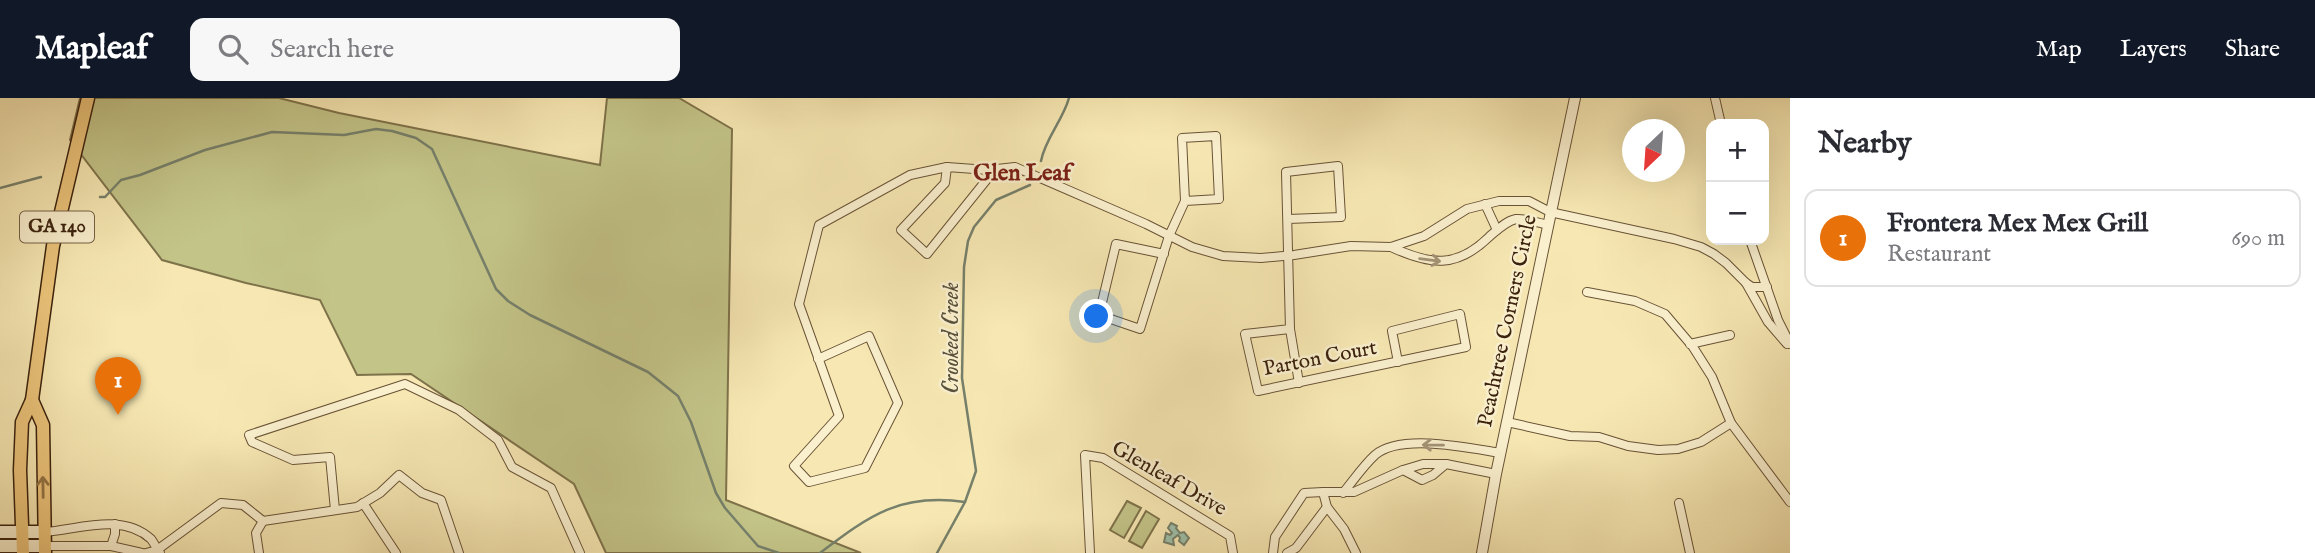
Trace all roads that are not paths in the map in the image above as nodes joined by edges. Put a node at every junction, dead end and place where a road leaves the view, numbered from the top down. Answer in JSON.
{"nodes":[{"id":1,"x":88,"y":98,"type":"edge"},
{"id":2,"x":1575,"y":98,"type":"edge"},
{"id":3,"x":1715,"y":98,"type":"edge"},
{"id":4,"x":1720,"y":119,"type":"edge"},
{"id":5,"x":947,"y":167,"type":"junction"},
{"id":6,"x":996,"y":168,"type":"junction"},
{"id":7,"x":1185,"y":201,"type":"junction"},
{"id":8,"x":1485,"y":204,"type":"junction"},
{"id":9,"x":1550,"y":212,"type":"junction"},
{"id":10,"x":1288,"y":219,"type":"junction"},
{"id":11,"x":1548,"y":225,"type":"junction"},
{"id":12,"x":1497,"y":230,"type":"junction"},
{"id":13,"x":1169,"y":236,"type":"junction"},
{"id":14,"x":1752,"y":245,"type":"edge"},
{"id":15,"x":1391,"y":247,"type":"junction"},
{"id":16,"x":1164,"y":254,"type":"junction"},
{"id":17,"x":1289,"y":256,"type":"junction"},
{"id":18,"x":1746,"y":283,"type":"junction"},
{"id":19,"x":1767,"y":287,"type":"junction"},
{"id":20,"x":1587,"y":292,"type":"dead end"},
{"id":21,"x":1290,"y":330,"type":"junction"},
{"id":22,"x":1730,"y":335,"type":"dead end"},
{"id":23,"x":1690,"y":344,"type":"junction"},
{"id":24,"x":1790,"y":345,"type":"edge"},
{"id":25,"x":818,"y":359,"type":"junction"},
{"id":26,"x":1398,"y":362,"type":"junction"},
{"id":27,"x":1299,"y":383,"type":"junction"},
{"id":28,"x":32,"y":400,"type":"junction"},
{"id":29,"x":1507,"y":422,"type":"junction"},
{"id":30,"x":1731,"y":423,"type":"junction"},
{"id":31,"x":1501,"y":453,"type":"junction"},
{"id":32,"x":1446,"y":464,"type":"junction"},
{"id":33,"x":1403,"y":470,"type":"junction"},
{"id":34,"x":1496,"y":474,"type":"junction"},
{"id":35,"x":1323,"y":492,"type":"junction"},
{"id":36,"x":1343,"y":493,"type":"junction"},
{"id":37,"x":1790,"y":502,"type":"edge"},
{"id":38,"x":363,"y":503,"type":"junction"},
{"id":39,"x":1679,"y":503,"type":"dead end"},
{"id":40,"x":1327,"y":507,"type":"junction"},
{"id":41,"x":335,"y":510,"type":"junction"},
{"id":42,"x":263,"y":521,"type":"junction"},
{"id":43,"x":115,"y":524,"type":"junction"},
{"id":44,"x":44,"y":531,"type":"junction"},
{"id":45,"x":0,"y":532,"type":"edge"},
{"id":46,"x":22,"y":532,"type":"junction"},
{"id":47,"x":0,"y":546,"type":"edge"},
{"id":48,"x":111,"y":547,"type":"junction"},
{"id":49,"x":45,"y":549,"type":"edge"},
{"id":50,"x":22,"y":550,"type":"edge"},
{"id":51,"x":159,"y":552,"type":"edge"},
{"id":52,"x":144,"y":553,"type":"edge"},
{"id":53,"x":259,"y":553,"type":"edge"},
{"id":54,"x":396,"y":553,"type":"edge"},
{"id":55,"x":458,"y":553,"type":"edge"},
{"id":56,"x":580,"y":553,"type":"edge"},
{"id":57,"x":1090,"y":553,"type":"edge"},
{"id":58,"x":1233,"y":553,"type":"edge"},
{"id":59,"x":1273,"y":553,"type":"edge"},
{"id":60,"x":1287,"y":553,"type":"edge"},
{"id":61,"x":1356,"y":553,"type":"edge"},
{"id":62,"x":1482,"y":553,"type":"edge"},
{"id":63,"x":1690,"y":553,"type":"edge"}],
"edges":[{"from":1,"to":28,"type":"main road","number":"GA 140"},
{"from":2,"to":9,"type":"street","name":"Peachtree Corners Circle"},
{"from":3,"to":4,"type":"street"},
{"from":5,"to":6,"type":"street"},
{"from":5,"to":6,"type":"street"},
{"from":5,"to":25,"type":"street"},
{"from":6,"to":13,"type":"street"},
{"from":7,"to":7,"type":"street"},
{"from":7,"to":13,"type":"street"},
{"from":8,"to":9,"type":"street"},
{"from":8,"to":12,"type":"street"},
{"from":8,"to":15,"type":"street"},
{"from":9,"to":11,"type":"street","name":"Peachtree Corners Circle"},
{"from":9,"to":18,"type":"street"},
{"from":10,"to":10,"type":"street","name":"Parton Court"},
{"from":10,"to":17,"type":"street","name":"Parton Court"},
{"from":11,"to":12,"type":"street"},
{"from":11,"to":29,"type":"street","name":"Peachtree Corners Circle"},
{"from":15,"to":12,"type":"street","one_way":true},
{"from":13,"to":16,"type":"street"},
{"from":13,"to":17,"type":"street"},
{"from":14,"to":19,"type":"street"},
{"from":15,"to":17,"type":"street"},
{"from":16,"to":16,"type":"street"},
{"from":17,"to":21,"type":"street","name":"Parton Court"},
{"from":18,"to":19,"type":"street"},
{"from":18,"to":24,"type":"street"},
{"from":19,"to":24,"type":"street"},
{"from":20,"to":23,"type":"street"},
{"from":21,"to":27,"type":"street"},
{"from":21,"to":27,"type":"street","name":"Parton Court"},
{"from":22,"to":23,"type":"street"},
{"from":23,"to":30,"type":"street"},
{"from":25,"to":25,"type":"street"},
{"from":26,"to":26,"type":"street","name":"Parton Court"},
{"from":26,"to":27,"type":"street","name":"Parton Court"},
{"from":44,"to":28,"type":"main road","number":"GA 140","one_way":true},
{"from":28,"to":46,"type":"main road","number":"GA 140"},
{"from":29,"to":30,"type":"street"},
{"from":29,"to":31,"type":"street","name":"Peachtree Corners Circle"},
{"from":30,"to":37,"type":"street"},
{"from":31,"to":34,"type":"street","name":"Peachtree Corners Circle"},
{"from":31,"to":36,"type":"street","one_way":true},
{"from":32,"to":33,"type":"street"},
{"from":32,"to":33,"type":"street"},
{"from":32,"to":34,"type":"street"},
{"from":33,"to":36,"type":"street"},
{"from":34,"to":62,"type":"street","name":"Peachtree Corners Circle"},
{"from":35,"to":36,"type":"street"},
{"from":35,"to":40,"type":"street"},
{"from":35,"to":59,"type":"street"},
{"from":38,"to":41,"type":"street"},
{"from":38,"to":54,"type":"street"},
{"from":38,"to":55,"type":"street"},
{"from":39,"to":63,"type":"street"},
{"from":40,"to":60,"type":"street"},
{"from":40,"to":61,"type":"street"},
{"from":41,"to":42,"type":"street"},
{"from":41,"to":56,"type":"street"},
{"from":42,"to":51,"type":"street"},
{"from":42,"to":53,"type":"street"},
{"from":43,"to":44,"type":"street"},
{"from":43,"to":48,"type":"street"},
{"from":43,"to":51,"type":"street"},
{"from":44,"to":46,"type":"main road"},
{"from":44,"to":49,"type":"main road","number":"GA 140"},
{"from":45,"to":46,"type":"main road"},
{"from":46,"to":50,"type":"main road","number":"GA 140"},
{"from":47,"to":50,"type":"main road"},
{"from":48,"to":49,"type":"street"},
{"from":48,"to":52,"type":"street"},
{"from":49,"to":50,"type":"main road"},
{"from":51,"to":52,"type":"street"},
{"from":57,"to":58,"type":"street","name":"Glenleaf Drive"}]}
